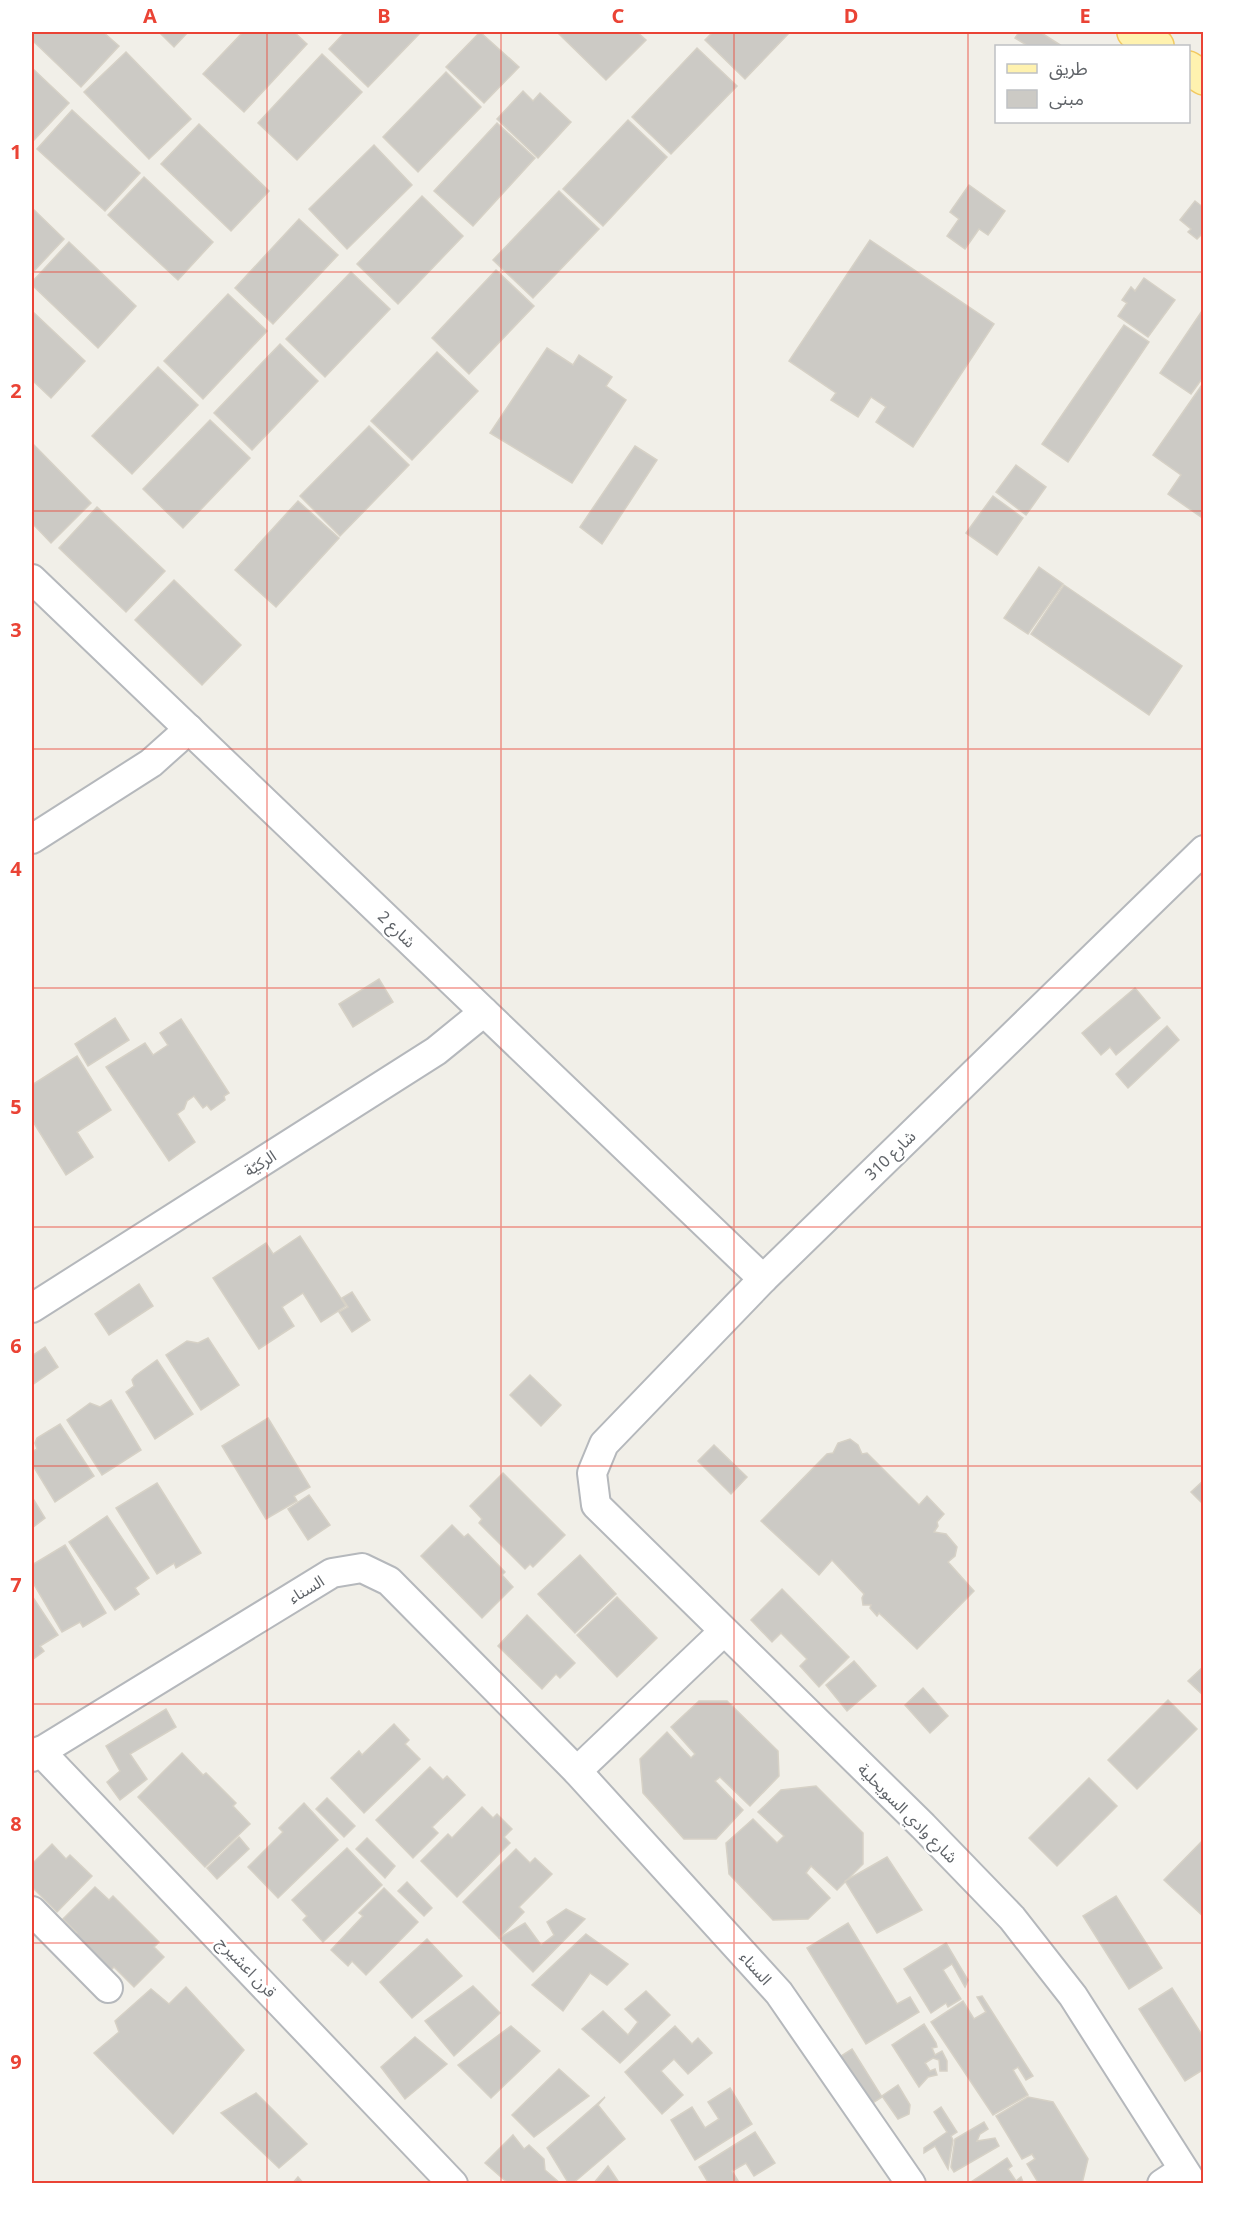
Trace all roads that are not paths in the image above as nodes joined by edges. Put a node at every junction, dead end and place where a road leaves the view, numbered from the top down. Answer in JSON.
{"nodes":[{"id":1,"x":1134,"y":32,"type":"edge"},
{"id":2,"x":1155,"y":45,"type":"edge"},
{"id":3,"x":1190,"y":69,"type":"edge"},
{"id":4,"x":1203,"y":78,"type":"edge"},
{"id":5,"x":32,"y":579,"type":"edge"},
{"id":6,"x":189,"y":729,"type":"junction"},
{"id":7,"x":32,"y":839,"type":"edge"},
{"id":8,"x":1203,"y":850,"type":"edge"},
{"id":9,"x":484,"y":1012,"type":"junction"},
{"id":10,"x":764,"y":1279,"type":"junction"},
{"id":11,"x":32,"y":1308,"type":"edge"},
{"id":12,"x":592,"y":1473,"type":"joint"},
{"id":13,"x":723,"y":1632,"type":"junction"},
{"id":14,"x":36,"y":1754,"type":"edge"},
{"id":15,"x":577,"y":1771,"type":"junction"},
{"id":16,"x":32,"y":1911,"type":"edge"},
{"id":17,"x":108,"y":1988,"type":"dead end"},
{"id":18,"x":1179,"y":2179,"type":"edge"},
{"id":19,"x":453,"y":2184,"type":"edge"},
{"id":20,"x":911,"y":2184,"type":"edge"}],
"edges":[{"from":1,"to":2,"type":"main road"},
{"from":3,"to":4,"type":"main road"},
{"from":5,"to":6,"type":"street","name":"شارع 2"},
{"from":6,"to":7,"type":"street"},
{"from":6,"to":9,"type":"street","name":"شارع 2"},
{"from":8,"to":10,"type":"street","name":"شارع 310"},
{"from":9,"to":10,"type":"street","name":"شارع 2"},
{"from":9,"to":11,"type":"street","name":"الركيّة"},
{"from":10,"to":12,"type":"street","name":"شارع 310"},
{"from":12,"to":13,"type":"street","name":"شارع وادي السويحلية"},
{"from":13,"to":15,"type":"street"},
{"from":13,"to":18,"type":"street","name":"شارع وادي السويحلية"},
{"from":14,"to":15,"type":"street","name":"السناء"},
{"from":14,"to":19,"type":"street","name":"قرن اعشيرج"},
{"from":15,"to":20,"type":"street","name":"السناء"},
{"from":16,"to":17,"type":"street"}]}
